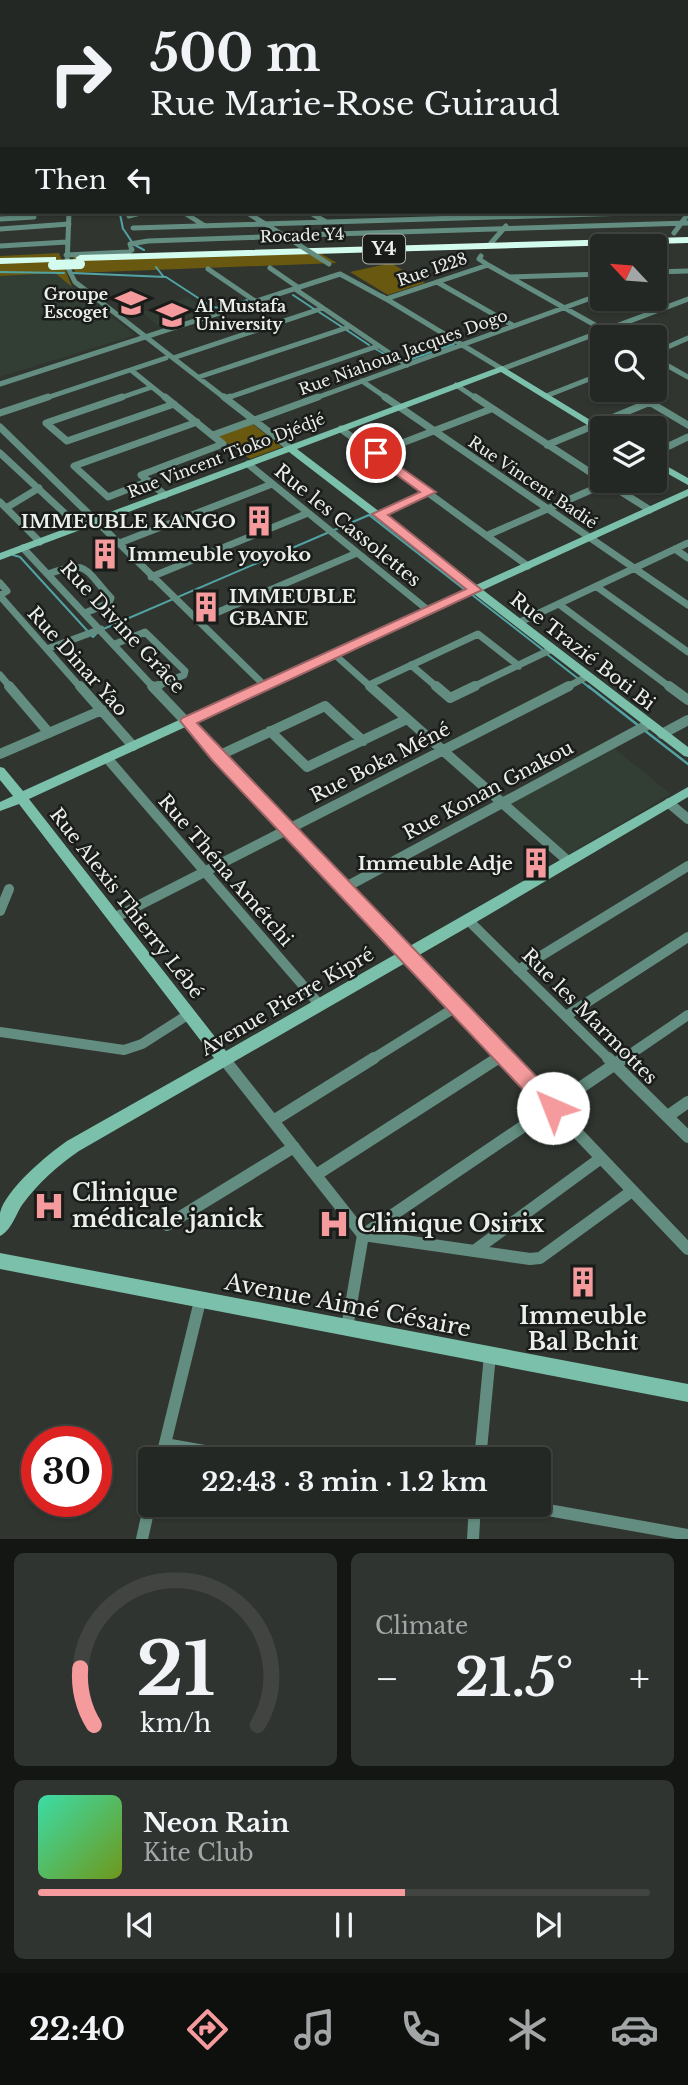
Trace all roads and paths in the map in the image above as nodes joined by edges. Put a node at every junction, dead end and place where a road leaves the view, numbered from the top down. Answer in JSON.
{"nodes":[{"id":1,"x":11,"y":0,"type":"edge"},
{"id":2,"x":17,"y":0,"type":"edge"},
{"id":3,"x":34,"y":214,"type":"edge"},
{"id":4,"x":69,"y":214,"type":"edge"},
{"id":5,"x":136,"y":214,"type":"edge"},
{"id":6,"x":186,"y":214,"type":"edge"},
{"id":7,"x":249,"y":214,"type":"edge"},
{"id":8,"x":313,"y":214,"type":"edge"},
{"id":9,"x":374,"y":214,"type":"edge"},
{"id":10,"x":517,"y":214,"type":"edge"},
{"id":11,"x":129,"y":216,"type":"dead end"},
{"id":12,"x":0,"y":219,"type":"edge"},
{"id":13,"x":385,"y":220,"type":"junction"},
{"id":14,"x":327,"y":222,"type":"junction"},
{"id":15,"x":685,"y":223,"type":"edge"},
{"id":16,"x":69,"y":224,"type":"junction"},
{"id":17,"x":266,"y":225,"type":"junction"},
{"id":18,"x":34,"y":226,"type":"junction"},
{"id":19,"x":205,"y":226,"type":"junction"},
{"id":20,"x":0,"y":229,"type":"edge"},
{"id":21,"x":505,"y":229,"type":"junction"},
{"id":22,"x":674,"y":233,"type":"dead end"},
{"id":23,"x":302,"y":235,"type":"dead end"},
{"id":24,"x":263,"y":237,"type":"dead end"},
{"id":25,"x":688,"y":240,"type":"edge"},
{"id":26,"x":67,"y":242,"type":"junction"},
{"id":27,"x":138,"y":242,"type":"junction"},
{"id":28,"x":491,"y":243,"type":"dead end"},
{"id":29,"x":688,"y":245,"type":"edge"},
{"id":30,"x":0,"y":246,"type":"edge"},
{"id":31,"x":667,"y":246,"type":"edge"},
{"id":32,"x":590,"y":248,"type":"edge"},
{"id":33,"x":66,"y":255,"type":"junction"},
{"id":34,"x":481,"y":256,"type":"dead end"},
{"id":35,"x":0,"y":261,"type":"edge"},
{"id":36,"x":80,"y":261,"type":"junction"},
{"id":37,"x":53,"y":262,"type":"junction"},
{"id":38,"x":488,"y":265,"type":"junction"},
{"id":39,"x":0,"y":267,"type":"edge"},
{"id":40,"x":270,"y":268,"type":"dead end"},
{"id":41,"x":208,"y":269,"type":"dead end"},
{"id":42,"x":688,"y":271,"type":"edge"},
{"id":43,"x":667,"y":272,"type":"edge"},
{"id":44,"x":590,"y":274,"type":"edge"},
{"id":45,"x":509,"y":277,"type":"junction"},
{"id":46,"x":437,"y":282,"type":"junction"},
{"id":47,"x":297,"y":288,"type":"junction"},
{"id":48,"x":386,"y":299,"type":"junction"},
{"id":49,"x":590,"y":299,"type":"edge"},
{"id":50,"x":688,"y":299,"type":"edge"},
{"id":51,"x":255,"y":301,"type":"junction"},
{"id":52,"x":323,"y":308,"type":"junction"},
{"id":53,"x":565,"y":308,"type":"junction"},
{"id":54,"x":595,"y":325,"type":"edge"},
{"id":55,"x":618,"y":325,"type":"edge"},
{"id":56,"x":514,"y":326,"type":"junction"},
{"id":57,"x":349,"y":327,"type":"junction"},
{"id":58,"x":590,"y":335,"type":"edge"},
{"id":59,"x":146,"y":337,"type":"junction"},
{"id":60,"x":688,"y":338,"type":"edge"},
{"id":61,"x":378,"y":345,"type":"junction"},
{"id":62,"x":463,"y":345,"type":"junction"},
{"id":63,"x":667,"y":349,"type":"edge"},
{"id":64,"x":169,"y":358,"type":"junction"},
{"id":65,"x":667,"y":364,"type":"edge"},
{"id":66,"x":407,"y":365,"type":"junction"},
{"id":67,"x":502,"y":369,"type":"junction"},
{"id":68,"x":131,"y":370,"type":"junction"},
{"id":69,"x":199,"y":377,"type":"junction"},
{"id":70,"x":688,"y":377,"type":"edge"},
{"id":71,"x":590,"y":379,"type":"edge"},
{"id":72,"x":362,"y":381,"type":"junction"},
{"id":73,"x":0,"y":384,"type":"edge"},
{"id":74,"x":456,"y":385,"type":"junction"},
{"id":75,"x":152,"y":387,"type":"junction"},
{"id":76,"x":546,"y":396,"type":"junction"},
{"id":77,"x":226,"y":398,"type":"junction"},
{"id":78,"x":650,"y":402,"type":"joint"},
{"id":79,"x":174,"y":404,"type":"junction"},
{"id":80,"x":399,"y":407,"type":"junction"},
{"id":81,"x":491,"y":409,"type":"junction"},
{"id":82,"x":0,"y":414,"type":"edge"},
{"id":83,"x":622,"y":416,"type":"edge"},
{"id":84,"x":255,"y":420,"type":"junction"},
{"id":85,"x":197,"y":422,"type":"junction"},
{"id":86,"x":590,"y":423,"type":"edge"},
{"id":87,"x":688,"y":425,"type":"edge"},
{"id":88,"x":0,"y":427,"type":"edge"},
{"id":89,"x":341,"y":429,"type":"junction"},
{"id":90,"x":590,"y":431,"type":"edge"},
{"id":91,"x":434,"y":432,"type":"junction"},
{"id":92,"x":213,"y":435,"type":"junction"},
{"id":93,"x":688,"y":437,"type":"edge"},
{"id":94,"x":547,"y":445,"type":"junction"},
{"id":95,"x":669,"y":446,"type":"dead end"},
{"id":96,"x":290,"y":448,"type":"junction"},
{"id":97,"x":0,"y":453,"type":"edge"},
{"id":98,"x":376,"y":453,"type":"junction"},
{"id":99,"x":247,"y":464,"type":"junction"},
{"id":100,"x":667,"y":470,"type":"edge"},
{"id":101,"x":590,"y":473,"type":"edge"},
{"id":102,"x":149,"y":481,"type":"junction"},
{"id":103,"x":688,"y":482,"type":"edge"},
{"id":104,"x":272,"y":484,"type":"junction"},
{"id":105,"x":39,"y":488,"type":"junction"},
{"id":106,"x":590,"y":489,"type":"edge"},
{"id":107,"x":429,"y":492,"type":"junction"},
{"id":108,"x":688,"y":492,"type":"edge"},
{"id":109,"x":622,"y":493,"type":"edge"},
{"id":110,"x":164,"y":494,"type":"junction"},
{"id":111,"x":3,"y":505,"type":"edge"},
{"id":112,"x":547,"y":509,"type":"junction"},
{"id":113,"x":650,"y":510,"type":"junction"},
{"id":114,"x":307,"y":513,"type":"junction"},
{"id":115,"x":379,"y":514,"type":"junction"},
{"id":116,"x":72,"y":520,"type":"dead end"},
{"id":117,"x":94,"y":522,"type":"junction"},
{"id":118,"x":488,"y":535,"type":"junction"},
{"id":119,"x":589,"y":537,"type":"junction"},
{"id":120,"x":40,"y":542,"type":"junction"},
{"id":121,"x":688,"y":543,"type":"edge"},
{"id":122,"x":117,"y":544,"type":"junction"},
{"id":123,"x":23,"y":548,"type":"junction"},
{"id":124,"x":675,"y":550,"type":"junction"},
{"id":125,"x":357,"y":553,"type":"junction"},
{"id":126,"x":0,"y":557,"type":"edge"},
{"id":127,"x":688,"y":558,"type":"edge"},
{"id":128,"x":528,"y":566,"type":"junction"},
{"id":129,"x":634,"y":569,"type":"junction"},
{"id":130,"x":48,"y":574,"type":"junction"},
{"id":131,"x":151,"y":577,"type":"junction"},
{"id":132,"x":0,"y":583,"type":"edge"},
{"id":133,"x":597,"y":587,"type":"junction"},
{"id":134,"x":475,"y":590,"type":"junction"},
{"id":135,"x":0,"y":596,"type":"edge"},
{"id":136,"x":560,"y":605,"type":"junction"},
{"id":137,"x":688,"y":605,"type":"edge"},
{"id":138,"x":429,"y":611,"type":"junction"},
{"id":139,"x":85,"y":612,"type":"junction"},
{"id":140,"x":197,"y":621,"type":"junction"},
{"id":141,"x":518,"y":623,"type":"junction"},
{"id":142,"x":101,"y":629,"type":"junction"},
{"id":143,"x":115,"y":644,"type":"junction"},
{"id":144,"x":47,"y":649,"type":"junction"},
{"id":145,"x":552,"y":649,"type":"junction"},
{"id":146,"x":688,"y":652,"type":"edge"},
{"id":147,"x":334,"y":654,"type":"junction"},
{"id":148,"x":411,"y":665,"type":"junction"},
{"id":149,"x":519,"y":666,"type":"junction"},
{"id":150,"x":0,"y":675,"type":"edge"},
{"id":151,"x":588,"y":676,"type":"junction"},
{"id":152,"x":264,"y":685,"type":"junction"},
{"id":153,"x":369,"y":685,"type":"junction"},
{"id":154,"x":155,"y":687,"type":"junction"},
{"id":155,"x":688,"y":700,"type":"edge"},
{"id":156,"x":102,"y":710,"type":"junction"},
{"id":157,"x":407,"y":719,"type":"junction"},
{"id":158,"x":688,"y":720,"type":"edge"},
{"id":159,"x":187,"y":721,"type":"junction"},
{"id":160,"x":649,"y":723,"type":"junction"},
{"id":161,"x":270,"y":731,"type":"junction"},
{"id":162,"x":49,"y":733,"type":"junction"},
{"id":163,"x":662,"y":734,"type":"junction"},
{"id":164,"x":363,"y":741,"type":"junction"},
{"id":165,"x":133,"y":746,"type":"junction"},
{"id":166,"x":443,"y":750,"type":"junction"},
{"id":167,"x":688,"y":753,"type":"edge"},
{"id":168,"x":0,"y":754,"type":"edge"},
{"id":169,"x":218,"y":756,"type":"junction"},
{"id":170,"x":107,"y":758,"type":"junction"},
{"id":171,"x":0,"y":771,"type":"edge"},
{"id":172,"x":688,"y":791,"type":"edge"},
{"id":173,"x":20,"y":798,"type":"junction"},
{"id":174,"x":502,"y":802,"type":"junction"},
{"id":175,"x":668,"y":803,"type":"junction"},
{"id":176,"x":0,"y":807,"type":"edge"},
{"id":177,"x":688,"y":819,"type":"edge"},
{"id":178,"x":288,"y":829,"type":"junction"},
{"id":179,"x":568,"y":861,"type":"junction"},
{"id":180,"x":688,"y":866,"type":"edge"},
{"id":181,"x":204,"y":872,"type":"junction"},
{"id":182,"x":344,"y":888,"type":"junction"},
{"id":183,"x":9,"y":889,"type":"dead end"},
{"id":184,"x":0,"y":911,"type":"edge"},
{"id":185,"x":114,"y":918,"type":"junction"},
{"id":186,"x":468,"y":920,"type":"junction"},
{"id":187,"x":688,"y":937,"type":"edge"},
{"id":188,"x":408,"y":955,"type":"junction"},
{"id":189,"x":518,"y":970,"type":"junction"},
{"id":190,"x":319,"y":1004,"type":"junction"},
{"id":191,"x":456,"y":1007,"type":"junction"},
{"id":192,"x":189,"y":1014,"type":"junction"},
{"id":193,"x":688,"y":1015,"type":"edge"},
{"id":194,"x":566,"y":1016,"type":"junction"},
{"id":195,"x":0,"y":1032,"type":"edge"},
{"id":196,"x":503,"y":1055,"type":"junction"},
{"id":197,"x":224,"y":1059,"type":"junction"},
{"id":198,"x":615,"y":1065,"type":"junction"},
{"id":199,"x":688,"y":1102,"type":"edge"},
{"id":200,"x":553,"y":1108,"type":"junction"},
{"id":201,"x":668,"y":1116,"type":"junction"},
{"id":202,"x":272,"y":1121,"type":"junction"},
{"id":203,"x":688,"y":1137,"type":"edge"},
{"id":204,"x":294,"y":1147,"type":"junction"},
{"id":205,"x":601,"y":1158,"type":"junction"},
{"id":206,"x":316,"y":1175,"type":"junction"},
{"id":207,"x":632,"y":1191,"type":"junction"},
{"id":208,"x":167,"y":1225,"type":"dead end"},
{"id":209,"x":0,"y":1228,"type":"edge"},
{"id":210,"x":363,"y":1235,"type":"junction"},
{"id":211,"x":688,"y":1249,"type":"edge"},
{"id":212,"x":474,"y":1251,"type":"junction"},
{"id":213,"x":0,"y":1261,"type":"edge"},
{"id":214,"x":200,"y":1301,"type":"junction"},
{"id":215,"x":347,"y":1328,"type":"junction"},
{"id":216,"x":490,"y":1355,"type":"junction"},
{"id":217,"x":688,"y":1394,"type":"edge"},
{"id":218,"x":165,"y":1444,"type":"junction"},
{"id":219,"x":164,"y":1447,"type":"edge"},
{"id":220,"x":182,"y":1447,"type":"edge"},
{"id":221,"x":481,"y":1447,"type":"edge"},
{"id":222,"x":551,"y":1511,"type":"edge"},
{"id":223,"x":147,"y":1517,"type":"edge"},
{"id":224,"x":474,"y":1517,"type":"edge"},
{"id":225,"x":688,"y":1535,"type":"edge"},
{"id":226,"x":142,"y":1539,"type":"edge"},
{"id":227,"x":472,"y":1539,"type":"edge"}],
"edges":[{"from":1,"to":2,"type":"street"},
{"from":3,"to":12,"type":"street"},
{"from":3,"to":18,"type":"street"},
{"from":4,"to":16,"type":"street"},
{"from":5,"to":11,"type":"street"},
{"from":6,"to":19,"type":"street"},
{"from":7,"to":17,"type":"street"},
{"from":8,"to":14,"type":"street"},
{"from":9,"to":13,"type":"street"},
{"from":10,"to":13,"type":"street"},
{"from":10,"to":21,"type":"street"},
{"from":13,"to":14,"type":"street"},
{"from":14,"to":17,"type":"street"},
{"from":15,"to":21,"type":"street"},
{"from":15,"to":22,"type":"street"},
{"from":16,"to":18,"type":"street"},
{"from":16,"to":26,"type":"street"},
{"from":17,"to":19,"type":"street"},
{"from":17,"to":48,"type":"street","bridge":true},
{"from":18,"to":20,"type":"street"},
{"from":19,"to":27,"type":"street"},
{"from":21,"to":23,"type":"street"},
{"from":21,"to":28,"type":"street"},
{"from":24,"to":27,"type":"street"},
{"from":25,"to":36,"type":"highway","name":"Rocade Y4","number":"Y4"},
{"from":26,"to":30,"type":"street"},
{"from":26,"to":33,"type":"street"},
{"from":27,"to":33,"type":"street"},
{"from":29,"to":31,"type":"highway"},
{"from":32,"to":36,"type":"highway","name":"Rocade Y4","number":"Y4"},
{"from":33,"to":59,"type":"street"},
{"from":34,"to":38,"type":"street"},
{"from":35,"to":37,"type":"highway","name":"Rocade Y4","number":"Y4"},
{"from":36,"to":37,"type":"highway","name":"Rocade Y4","number":"Y4","bridge":true},
{"from":37,"to":39,"type":"highway","name":"Rocade Y4","number":"Y4"},
{"from":38,"to":45,"type":"street"},
{"from":38,"to":46,"type":"street","name":"Rue I228"},
{"from":40,"to":47,"type":"street"},
{"from":41,"to":51,"type":"street"},
{"from":42,"to":43,"type":"street"},
{"from":44,"to":45,"type":"street"},
{"from":45,"to":53,"type":"street"},
{"from":46,"to":48,"type":"street","name":"Rue I228"},
{"from":46,"to":56,"type":"street"},
{"from":47,"to":48,"type":"street"},
{"from":47,"to":51,"type":"street"},
{"from":47,"to":52,"type":"street"},
{"from":48,"to":62,"type":"street"},
{"from":49,"to":53,"type":"street","name":"Rue Niahoua Jacques Dogo"},
{"from":50,"to":55,"type":"street"},
{"from":51,"to":59,"type":"street"},
{"from":52,"to":57,"type":"street"},
{"from":52,"to":64,"type":"street"},
{"from":53,"to":54,"type":"street"},
{"from":53,"to":56,"type":"street","name":"Rue Niahoua Jacques Dogo"},
{"from":56,"to":62,"type":"street","name":"Rue Niahoua Jacques Dogo"},
{"from":57,"to":61,"type":"street"},
{"from":57,"to":69,"type":"street"},
{"from":58,"to":67,"type":"street"},
{"from":59,"to":64,"type":"street"},
{"from":59,"to":73,"type":"street"},
{"from":60,"to":63,"type":"street"},
{"from":61,"to":66,"type":"street"},
{"from":61,"to":77,"type":"street"},
{"from":62,"to":66,"type":"street","name":"Rue Niahoua Jacques Dogo"},
{"from":62,"to":67,"type":"street"},
{"from":64,"to":68,"type":"street"},
{"from":64,"to":69,"type":"street"},
{"from":65,"to":70,"type":"street"},
{"from":66,"to":72,"type":"street","name":"Rue Niahoua Jacques Dogo"},
{"from":67,"to":74,"type":"street","name":"Rue Vincent Tioko Djédjé"},
{"from":67,"to":76,"type":"street"},
{"from":68,"to":75,"type":"street"},
{"from":68,"to":82,"type":"street"},
{"from":69,"to":77,"type":"street"},
{"from":71,"to":76,"type":"street"},
{"from":72,"to":80,"type":"street","name":"Rue Vincent Badié"},
{"from":72,"to":84,"type":"street","name":"Rue Niahoua Jacques Dogo"},
{"from":74,"to":80,"type":"street","name":"Rue Vincent Tioko Djédjé"},
{"from":74,"to":81,"type":"street"},
{"from":75,"to":79,"type":"street"},
{"from":75,"to":79,"type":"street"},
{"from":76,"to":86,"type":"street"},
{"from":77,"to":84,"type":"street"},
{"from":78,"to":83,"type":"street"},
{"from":78,"to":87,"type":"street"},
{"from":79,"to":85,"type":"street"},
{"from":80,"to":89,"type":"street","name":"Rue Vincent Tioko Djédjé"},
{"from":80,"to":91,"type":"street","name":"Rue Vincent Badié"},
{"from":81,"to":91,"type":"street"},
{"from":81,"to":94,"type":"street"},
{"from":84,"to":92,"type":"street","name":"Rue Niahoua Jacques Dogo"},
{"from":84,"to":96,"type":"street"},
{"from":85,"to":92,"type":"street"},
{"from":85,"to":102,"type":"street"},
{"from":88,"to":117,"type":"street"},
{"from":89,"to":96,"type":"street","name":"Rue Vincent Tioko Djédjé"},
{"from":89,"to":98,"type":"street"},
{"from":90,"to":94,"type":"street"},
{"from":91,"to":98,"type":"street"},
{"from":91,"to":112,"type":"street","name":"Rue Vincent Badié"},
{"from":92,"to":102,"type":"street"},
{"from":93,"to":95,"type":"street"},
{"from":94,"to":101,"type":"street"},
{"from":96,"to":99,"type":"street","name":"Rue Vincent Tioko Djédjé"},
{"from":96,"to":115,"type":"street","name":"Rue Trazié Boti Bi"},
{"from":97,"to":105,"type":"street"},
{"from":98,"to":107,"type":"street"},
{"from":99,"to":104,"type":"street","name":"Rue les Cassolettes"},
{"from":99,"to":110,"type":"street","name":"Rue Vincent Tioko Djédjé"},
{"from":100,"to":103,"type":"street"},
{"from":102,"to":110,"type":"street"},
{"from":104,"to":114,"type":"street","name":"Rue les Cassolettes"},
{"from":104,"to":122,"type":"street"},
{"from":105,"to":111,"type":"street"},
{"from":105,"to":116,"type":"street"},
{"from":106,"to":112,"type":"street"},
{"from":107,"to":115,"type":"street"},
{"from":107,"to":118,"type":"street"},
{"from":108,"to":113,"type":"street"},
{"from":109,"to":113,"type":"street"},
{"from":110,"to":117,"type":"street","name":"Rue Vincent Tioko Djédjé"},
{"from":111,"to":120,"type":"street"},
{"from":112,"to":118,"type":"street"},
{"from":112,"to":119,"type":"street","name":"Rue Vincent Badié"},
{"from":113,"to":119,"type":"street"},
{"from":114,"to":125,"type":"street","name":"Rue les Cassolettes"},
{"from":114,"to":131,"type":"street"},
{"from":115,"to":134,"type":"street","name":"Rue Trazié Boti Bi"},
{"from":117,"to":120,"type":"street","name":"Rue Vincent Tioko Djédjé"},
{"from":117,"to":122,"type":"street"},
{"from":118,"to":128,"type":"street"},
{"from":119,"to":128,"type":"street"},
{"from":119,"to":129,"type":"street","name":"Rue Vincent Badié"},
{"from":120,"to":123,"type":"street","name":"Rue Vincent Tioko Djédjé"},
{"from":121,"to":124,"type":"street"},
{"from":122,"to":131,"type":"street"},
{"from":123,"to":126,"type":"street","name":"Rue Vincent Tioko Djédjé"},
{"from":123,"to":130,"type":"street","name":"Rue Divine Grâce"},
{"from":124,"to":127,"type":"street"},
{"from":124,"to":129,"type":"street"},
{"from":125,"to":138,"type":"street","name":"Rue les Cassolettes"},
{"from":125,"to":140,"type":"street"},
{"from":128,"to":134,"type":"street"},
{"from":129,"to":133,"type":"street"},
{"from":129,"to":137,"type":"street","name":"Rue Vincent Badié"},
{"from":130,"to":139,"type":"street","name":"Rue Divine Grâce"},
{"from":130,"to":139,"type":"street"},
{"from":131,"to":140,"type":"street"},
{"from":132,"to":135,"type":"street"},
{"from":133,"to":136,"type":"street"},
{"from":133,"to":146,"type":"street"},
{"from":134,"to":138,"type":"street"},
{"from":134,"to":141,"type":"street","name":"Rue Trazié Boti Bi"},
{"from":135,"to":144,"type":"street","name":"Rue Dinar Yao"},
{"from":136,"to":141,"type":"street"},
{"from":136,"to":155,"type":"street"},
{"from":138,"to":147,"type":"street"},
{"from":139,"to":142,"type":"street","name":"Rue Divine Grâce"},
{"from":140,"to":152,"type":"street"},
{"from":141,"to":145,"type":"street","name":"Rue Trazié Boti Bi"},
{"from":142,"to":143,"type":"street","name":"Rue Divine Grâce"},
{"from":142,"to":144,"type":"street"},
{"from":143,"to":154,"type":"street","name":"Rue Divine Grâce"},
{"from":143,"to":154,"type":"street"},
{"from":144,"to":156,"type":"street","name":"Rue Dinar Yao"},
{"from":145,"to":149,"type":"street"},
{"from":145,"to":151,"type":"street","name":"Rue Trazié Boti Bi"},
{"from":147,"to":152,"type":"street"},
{"from":147,"to":153,"type":"street"},
{"from":148,"to":149,"type":"street"},
{"from":148,"to":149,"type":"street"},
{"from":148,"to":153,"type":"street"},
{"from":150,"to":162,"type":"street"},
{"from":151,"to":160,"type":"street","name":"Rue Trazié Boti Bi"},
{"from":151,"to":166,"type":"street","name":"Rue Boka Méné"},
{"from":152,"to":159,"type":"street"},
{"from":153,"to":157,"type":"street"},
{"from":154,"to":159,"type":"street","name":"Rue Divine Grâce"},
{"from":156,"to":162,"type":"street"},
{"from":156,"to":165,"type":"street","name":"Rue Dinar Yao"},
{"from":157,"to":164,"type":"street"},
{"from":157,"to":166,"type":"street"},
{"from":158,"to":163,"type":"street"},
{"from":159,"to":165,"type":"street"},
{"from":159,"to":169,"type":"street","name":"Rue Divine Grâce"},
{"from":160,"to":163,"type":"street","name":"Rue Trazié Boti Bi"},
{"from":160,"to":174,"type":"street","name":"Rue Konan Gnakou"},
{"from":161,"to":164,"type":"street"},
{"from":161,"to":164,"type":"street"},
{"from":161,"to":169,"type":"street"},
{"from":162,"to":168,"type":"street"},
{"from":163,"to":167,"type":"street","name":"Rue Trazié Boti Bi"},
{"from":165,"to":170,"type":"street"},
{"from":166,"to":174,"type":"street"},
{"from":166,"to":178,"type":"street","name":"Rue Boka Méné"},
{"from":169,"to":178,"type":"street","name":"Rue Divine Grâce"},
{"from":170,"to":173,"type":"street"},
{"from":170,"to":181,"type":"street","name":"Rue Théna Amétchi"},
{"from":171,"to":173,"type":"street","name":"Rue Alexis Thierry Lébé"},
{"from":172,"to":175,"type":"street","name":"Avenue Pierre Kipré"},
{"from":173,"to":176,"type":"street"},
{"from":173,"to":185,"type":"street","name":"Rue Alexis Thierry Lébé"},
{"from":174,"to":179,"type":"street"},
{"from":174,"to":182,"type":"street","name":"Rue Konan Gnakou"},
{"from":175,"to":177,"type":"street"},
{"from":175,"to":179,"type":"street","name":"Avenue Pierre Kipré"},
{"from":178,"to":181,"type":"street","name":"Rue Boka Méné"},
{"from":178,"to":182,"type":"street","name":"Rue Divine Grâce"},
{"from":179,"to":186,"type":"street","name":"Avenue Pierre Kipré"},
{"from":180,"to":189,"type":"street"},
{"from":181,"to":185,"type":"street","name":"Rue Boka Méné"},
{"from":181,"to":190,"type":"street","name":"Rue Théna Amétchi"},
{"from":182,"to":188,"type":"street","name":"Rue Divine Grâce"},
{"from":183,"to":184,"type":"street"},
{"from":185,"to":192,"type":"street","name":"Rue Alexis Thierry Lébé"},
{"from":186,"to":188,"type":"street","name":"Avenue Pierre Kipré"},
{"from":186,"to":189,"type":"street","name":"Rue les Marmottes"},
{"from":187,"to":194,"type":"street"},
{"from":188,"to":190,"type":"street","name":"Avenue Pierre Kipré"},
{"from":188,"to":191,"type":"street","name":"Rue Divine Grâce"},
{"from":189,"to":194,"type":"street","name":"Rue les Marmottes"},
{"from":190,"to":197,"type":"street","name":"Avenue Pierre Kipré"},
{"from":191,"to":196,"type":"street","name":"Rue Divine Grâce"},
{"from":191,"to":202,"type":"street"},
{"from":192,"to":195,"type":"street"},
{"from":192,"to":197,"type":"street","name":"Rue Alexis Thierry Lébé"},
{"from":193,"to":198,"type":"street"},
{"from":194,"to":198,"type":"street","name":"Rue les Marmottes"},
{"from":196,"to":200,"type":"street","name":"Rue Divine Grâce"},
{"from":196,"to":206,"type":"street"},
{"from":197,"to":202,"type":"street"},
{"from":197,"to":209,"type":"street","name":"Avenue Pierre Kipré"},
{"from":198,"to":200,"type":"street"},
{"from":198,"to":201,"type":"street","name":"Rue les Marmottes"},
{"from":199,"to":201,"type":"street"},
{"from":200,"to":205,"type":"street","name":"Rue Divine Grâce"},
{"from":200,"to":210,"type":"street"},
{"from":201,"to":203,"type":"street","name":"Rue les Marmottes"},
{"from":202,"to":204,"type":"street"},
{"from":204,"to":206,"type":"street"},
{"from":204,"to":208,"type":"street"},
{"from":205,"to":207,"type":"street","name":"Rue Divine Grâce"},
{"from":205,"to":212,"type":"street"},
{"from":206,"to":210,"type":"street"},
{"from":207,"to":211,"type":"street","name":"Rue Divine Grâce"},
{"from":207,"to":212,"type":"street"},
{"from":210,"to":212,"type":"street"},
{"from":210,"to":215,"type":"street"},
{"from":213,"to":214,"type":"street","name":"Avenue Aimé Césaire"},
{"from":214,"to":215,"type":"street","name":"Avenue Aimé Césaire"},
{"from":214,"to":218,"type":"street"},
{"from":215,"to":216,"type":"street","name":"Avenue Aimé Césaire"},
{"from":216,"to":217,"type":"street","name":"Avenue Aimé Césaire"},
{"from":216,"to":221,"type":"street"},
{"from":218,"to":219,"type":"street"},
{"from":218,"to":220,"type":"street"},
{"from":222,"to":225,"type":"street"},
{"from":223,"to":226,"type":"street"},
{"from":224,"to":227,"type":"street"}]}
